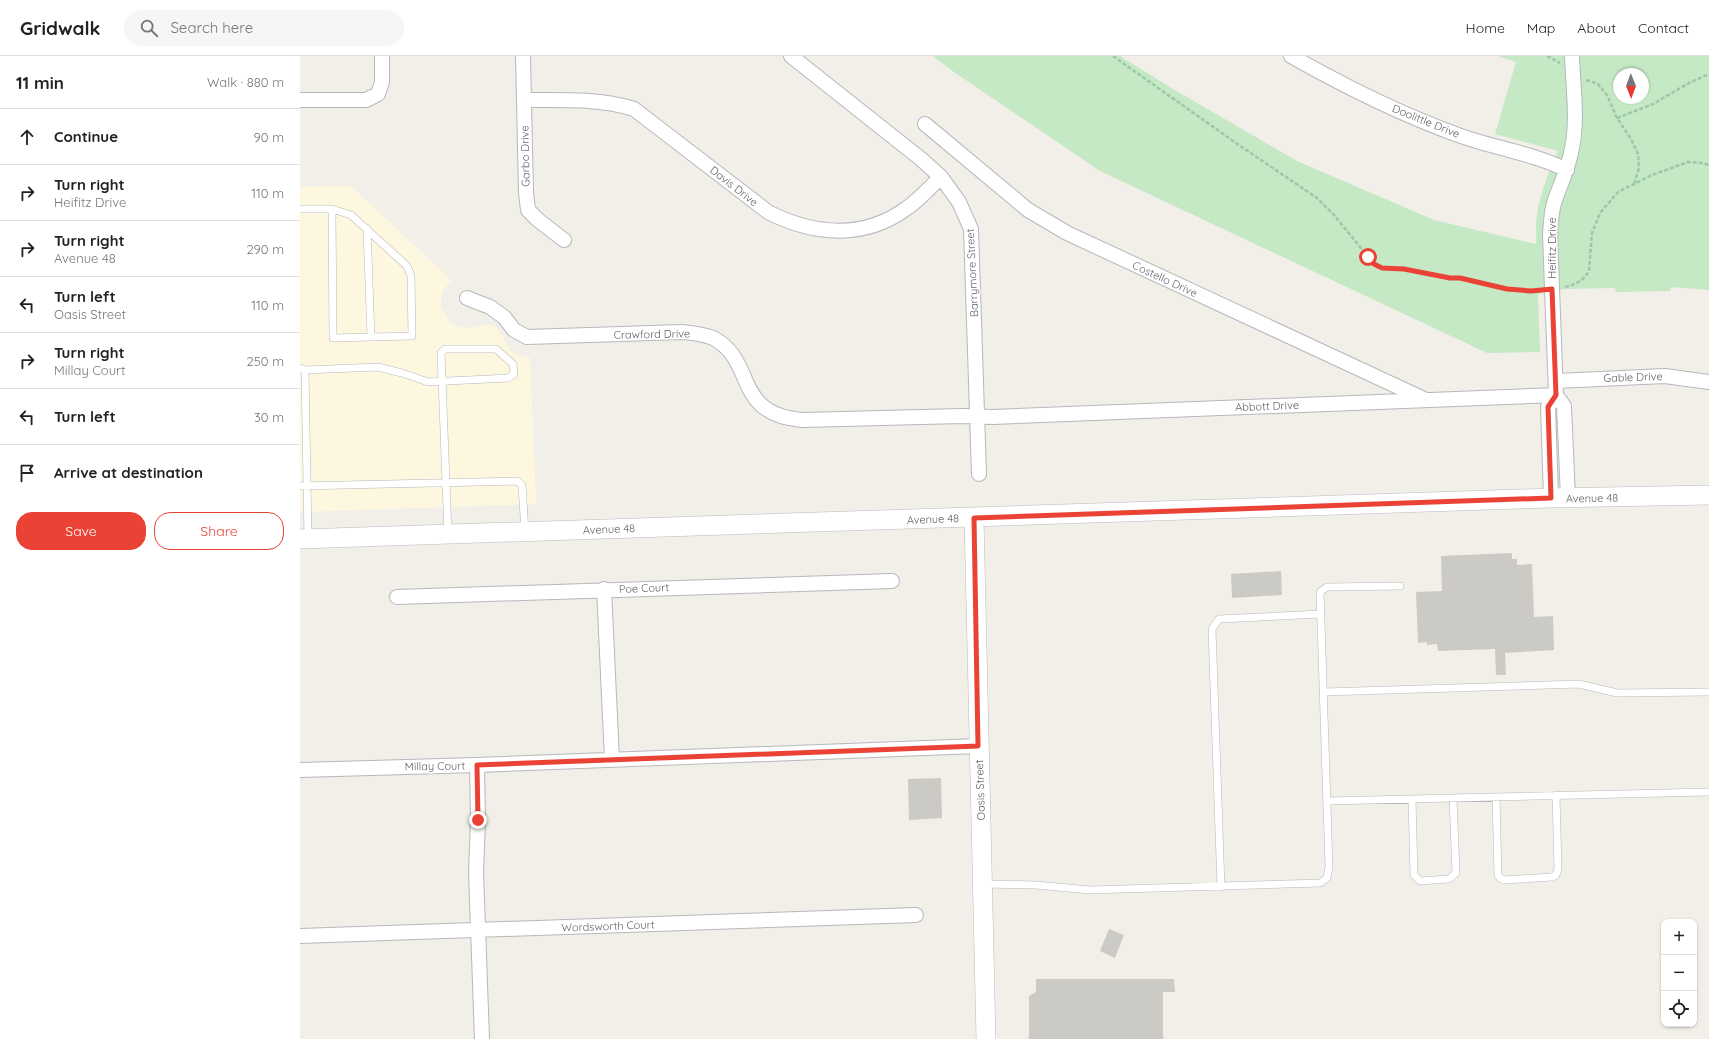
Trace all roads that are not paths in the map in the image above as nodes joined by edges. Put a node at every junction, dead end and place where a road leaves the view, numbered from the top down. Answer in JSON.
{"nodes":[{"id":1,"x":382,"y":56,"type":"edge"},
{"id":2,"x":523,"y":56,"type":"edge"},
{"id":3,"x":791,"y":56,"type":"edge"},
{"id":4,"x":1291,"y":56,"type":"edge"},
{"id":5,"x":1572,"y":56,"type":"edge"},
{"id":6,"x":300,"y":100,"type":"edge"},
{"id":7,"x":524,"y":100,"type":"junction"},
{"id":8,"x":925,"y":124,"type":"dead end"},
{"id":9,"x":1567,"y":170,"type":"junction"},
{"id":10,"x":941,"y":177,"type":"junction"},
{"id":11,"x":300,"y":209,"type":"edge"},
{"id":12,"x":332,"y":209,"type":"junction"},
{"id":13,"x":367,"y":229,"type":"junction"},
{"id":14,"x":564,"y":240,"type":"dead end"},
{"id":15,"x":467,"y":298,"type":"dead end"},
{"id":16,"x":371,"y":337,"type":"junction"},
{"id":17,"x":302,"y":369,"type":"edge"},
{"id":18,"x":442,"y":381,"type":"junction"},
{"id":19,"x":1556,"y":381,"type":"junction"},
{"id":20,"x":1709,"y":382,"type":"edge"},
{"id":21,"x":1556,"y":395,"type":"junction"},
{"id":22,"x":1426,"y":400,"type":"junction"},
{"id":23,"x":978,"y":417,"type":"junction"},
{"id":24,"x":979,"y":474,"type":"dead end"},
{"id":25,"x":446,"y":482,"type":"junction"},
{"id":26,"x":304,"y":486,"type":"edge"},
{"id":27,"x":1709,"y":495,"type":"edge"},
{"id":28,"x":1559,"y":498,"type":"junction"},
{"id":29,"x":974,"y":518,"type":"junction"},
{"id":30,"x":525,"y":532,"type":"junction"},
{"id":31,"x":448,"y":534,"type":"junction"},
{"id":32,"x":304,"y":539,"type":"edge"},
{"id":33,"x":892,"y":580,"type":"dead end"},
{"id":34,"x":1400,"y":586,"type":"dead end"},
{"id":35,"x":604,"y":589,"type":"junction"},
{"id":36,"x":397,"y":597,"type":"dead end"},
{"id":37,"x":1321,"y":614,"type":"junction"},
{"id":38,"x":1324,"y":692,"type":"junction"},
{"id":39,"x":1709,"y":692,"type":"edge"},
{"id":40,"x":978,"y":746,"type":"junction"},
{"id":41,"x":612,"y":760,"type":"junction"},
{"id":42,"x":477,"y":765,"type":"junction"},
{"id":43,"x":300,"y":770,"type":"edge"},
{"id":44,"x":1709,"y":792,"type":"edge"},
{"id":45,"x":1556,"y":795,"type":"junction"},
{"id":46,"x":1496,"y":797,"type":"junction"},
{"id":47,"x":1453,"y":798,"type":"junction"},
{"id":48,"x":1412,"y":799,"type":"junction"},
{"id":49,"x":1328,"y":801,"type":"junction"},
{"id":50,"x":983,"y":884,"type":"junction"},
{"id":51,"x":1221,"y":887,"type":"junction"},
{"id":52,"x":916,"y":915,"type":"dead end"},
{"id":53,"x":477,"y":931,"type":"junction"},
{"id":54,"x":300,"y":936,"type":"edge"},
{"id":55,"x":482,"y":1039,"type":"edge"},
{"id":56,"x":986,"y":1039,"type":"edge"}],
"edges":[{"from":1,"to":6,"type":"street"},
{"from":2,"to":7,"type":"street","name":"Garbo Drive"},
{"from":3,"to":10,"type":"street","name":"Barrymore Street"},
{"from":4,"to":9,"type":"street","name":"Doolittle Drive"},
{"from":5,"to":9,"type":"street","name":"Heifitz Drive"},
{"from":7,"to":10,"type":"street","name":"Davis Drive"},
{"from":7,"to":14,"type":"street","name":"Garbo Drive"},
{"from":8,"to":22,"type":"street","name":"Costello Drive"},
{"from":9,"to":19,"type":"street","name":"Heifitz Drive"},
{"from":10,"to":23,"type":"street","name":"Barrymore Street"},
{"from":11,"to":12,"type":"lane"},
{"from":12,"to":13,"type":"lane"},
{"from":12,"to":16,"type":"lane"},
{"from":13,"to":16,"type":"lane"},
{"from":13,"to":16,"type":"lane"},
{"from":15,"to":23,"type":"street","name":"Crawford Drive"},
{"from":17,"to":18,"type":"lane"},
{"from":17,"to":26,"type":"lane"},
{"from":18,"to":18,"type":"lane"},
{"from":18,"to":25,"type":"lane"},
{"from":19,"to":20,"type":"street","name":"Gable Drive"},
{"from":19,"to":21,"type":"street","name":"Heifitz Drive"},
{"from":21,"to":22,"type":"street","name":"Abbott Drive"},
{"from":21,"to":28,"type":"street","name":"Heifitz Drive"},
{"from":22,"to":23,"type":"street","name":"Abbott Drive"},
{"from":23,"to":24,"type":"street","name":"Barrymore Street"},
{"from":25,"to":26,"type":"lane"},
{"from":25,"to":30,"type":"lane"},
{"from":25,"to":31,"type":"lane"},
{"from":26,"to":32,"type":"lane"},
{"from":27,"to":28,"type":"main road","name":"Avenue 48"},
{"from":28,"to":29,"type":"main road","name":"Avenue 48"},
{"from":29,"to":30,"type":"main road","name":"Avenue 48"},
{"from":29,"to":40,"type":"main road","name":"Oasis Street"},
{"from":30,"to":31,"type":"main road","name":"Avenue 48"},
{"from":31,"to":32,"type":"main road","name":"Avenue 48"},
{"from":33,"to":35,"type":"street","name":"Poe Court"},
{"from":34,"to":37,"type":"lane"},
{"from":35,"to":36,"type":"street","name":"Poe Court"},
{"from":35,"to":41,"type":"street"},
{"from":37,"to":38,"type":"lane"},
{"from":37,"to":51,"type":"lane"},
{"from":38,"to":39,"type":"lane"},
{"from":38,"to":49,"type":"lane"},
{"from":40,"to":41,"type":"street","name":"Millay Court"},
{"from":40,"to":50,"type":"main road","name":"Oasis Street"},
{"from":41,"to":42,"type":"street","name":"Millay Court"},
{"from":42,"to":43,"type":"street","name":"Millay Court"},
{"from":42,"to":53,"type":"street"},
{"from":44,"to":45,"type":"lane"},
{"from":45,"to":46,"type":"lane"},
{"from":45,"to":46,"type":"lane"},
{"from":46,"to":47,"type":"lane"},
{"from":47,"to":48,"type":"lane"},
{"from":47,"to":48,"type":"lane"},
{"from":48,"to":49,"type":"lane"},
{"from":49,"to":51,"type":"lane"},
{"from":50,"to":51,"type":"lane"},
{"from":50,"to":56,"type":"main road","name":"Oasis Street"},
{"from":52,"to":53,"type":"street","name":"Wordsworth Court"},
{"from":53,"to":54,"type":"street","name":"Wordsworth Court"},
{"from":53,"to":55,"type":"street"}]}
